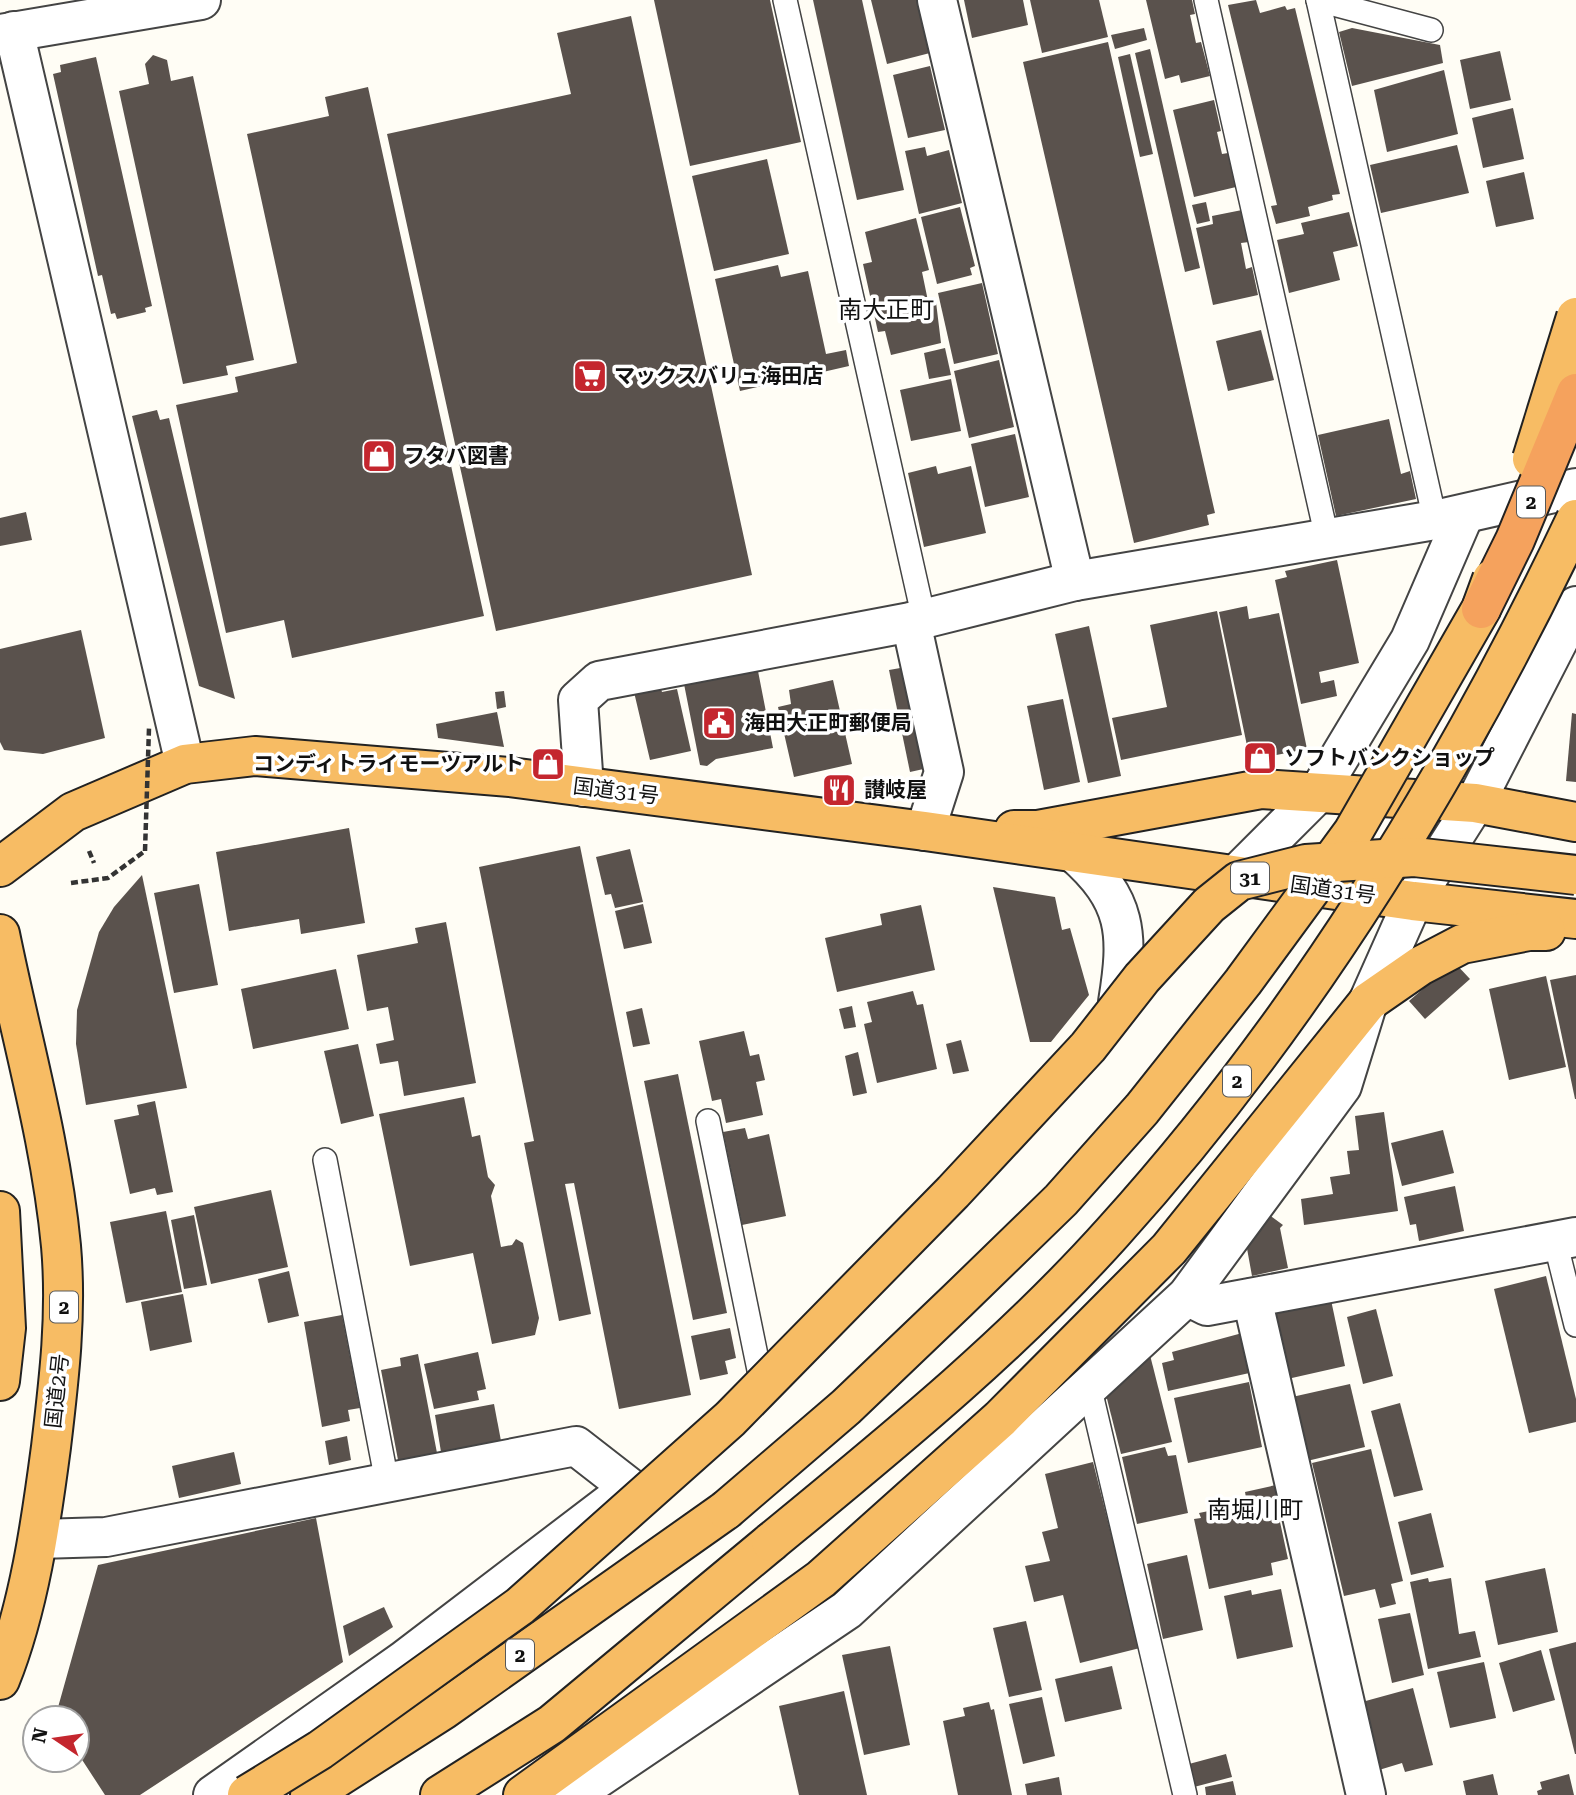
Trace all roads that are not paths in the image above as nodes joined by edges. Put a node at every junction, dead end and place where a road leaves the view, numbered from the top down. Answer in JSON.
{"nodes":[{"id":1,"x":201,"y":0,"type":"edge"},
{"id":2,"x":785,"y":0,"type":"edge"},
{"id":3,"x":937,"y":0,"type":"edge"},
{"id":4,"x":1206,"y":0,"type":"edge"},
{"id":5,"x":1318,"y":0,"type":"edge"},
{"id":6,"x":1431,"y":30,"type":"dead end"},
{"id":7,"x":7,"y":33,"type":"edge"},
{"id":8,"x":1576,"y":317,"type":"edge"},
{"id":9,"x":1576,"y":393,"type":"edge"},
{"id":10,"x":1576,"y":488,"type":"edge"},
{"id":11,"x":1450,"y":518,"type":"junction"},
{"id":12,"x":1576,"y":519,"type":"edge"},
{"id":13,"x":1327,"y":538,"type":"junction"},
{"id":14,"x":1075,"y":581,"type":"junction"},
{"id":15,"x":1576,"y":606,"type":"edge"},
{"id":16,"x":1481,"y":609,"type":"junction"},
{"id":17,"x":917,"y":620,"type":"junction"},
{"id":18,"x":185,"y":764,"type":"junction"},
{"id":19,"x":584,"y":787,"type":"junction"},
{"id":20,"x":1318,"y":793,"type":"junction"},
{"id":21,"x":1475,"y":803,"type":"junction"},
{"id":22,"x":1576,"y":822,"type":"edge"},
{"id":23,"x":925,"y":831,"type":"junction"},
{"id":24,"x":1073,"y":852,"type":"junction"},
{"id":25,"x":0,"y":867,"type":"edge"},
{"id":26,"x":1234,"y":875,"type":"junction"},
{"id":27,"x":1576,"y":875,"type":"edge"},
{"id":28,"x":1413,"y":901,"type":"junction"},
{"id":29,"x":1576,"y":919,"type":"edge"},
{"id":30,"x":1576,"y":932,"type":"edge"},
{"id":31,"x":0,"y":934,"type":"edge"},
{"id":32,"x":1118,"y":1002,"type":"junction"},
{"id":33,"x":1368,"y":1002,"type":"junction"},
{"id":34,"x":708,"y":1121,"type":"dead end"},
{"id":35,"x":325,"y":1160,"type":"dead end"},
{"id":36,"x":0,"y":1212,"type":"edge"},
{"id":37,"x":1565,"y":1239,"type":"edge"},
{"id":38,"x":1187,"y":1296,"type":"junction"},
{"id":39,"x":1252,"y":1298,"type":"junction"},
{"id":40,"x":1576,"y":1325,"type":"edge"},
{"id":41,"x":759,"y":1370,"type":"junction"},
{"id":42,"x":0,"y":1381,"type":"edge"},
{"id":43,"x":1090,"y":1385,"type":"junction"},
{"id":44,"x":387,"y":1482,"type":"junction"},
{"id":45,"x":631,"y":1488,"type":"junction"},
{"id":46,"x":39,"y":1539,"type":"junction"},
{"id":47,"x":0,"y":1679,"type":"edge"},
{"id":48,"x":214,"y":1795,"type":"edge"},
{"id":49,"x":247,"y":1795,"type":"edge"},
{"id":50,"x":310,"y":1795,"type":"edge"},
{"id":51,"x":440,"y":1795,"type":"edge"},
{"id":52,"x":523,"y":1795,"type":"edge"},
{"id":53,"x":573,"y":1795,"type":"edge"},
{"id":54,"x":1185,"y":1795,"type":"edge"},
{"id":55,"x":1366,"y":1795,"type":"edge"}],
"edges":[{"from":1,"to":7,"type":"street"},
{"from":2,"to":17,"type":"lane"},
{"from":3,"to":14,"type":"street"},
{"from":4,"to":13,"type":"lane"},
{"from":5,"to":6,"type":"lane"},
{"from":5,"to":11,"type":"lane"},
{"from":7,"to":18,"type":"street"},
{"from":8,"to":16,"type":"highway","bridge":true},
{"from":9,"to":16,"type":"highway","number":"2","bridge":true},
{"from":10,"to":11,"type":"street"},
{"from":11,"to":13,"type":"street"},
{"from":11,"to":20,"type":"street"},
{"from":12,"to":51,"type":"highway","number":"2","bridge":true},
{"from":13,"to":14,"type":"street"},
{"from":14,"to":17,"type":"street"},
{"from":15,"to":21,"type":"street"},
{"from":16,"to":50,"type":"highway","number":"2","bridge":true},
{"from":17,"to":19,"type":"street"},
{"from":17,"to":23,"type":"street"},
{"from":18,"to":19,"type":"highway","name":"国道31号","number":"31"},
{"from":18,"to":25,"type":"highway","name":"国道31号","number":"31"},
{"from":19,"to":23,"type":"highway","name":"国道31号","number":"31"},
{"from":20,"to":21,"type":"highway","name":"国道31号","number":"31"},
{"from":20,"to":23,"type":"highway","name":"国道31号","number":"31"},
{"from":20,"to":26,"type":"street"},
{"from":21,"to":22,"type":"highway","name":"国道31号","number":"31"},
{"from":21,"to":28,"type":"street"},
{"from":23,"to":24,"type":"highway","name":"国道31号","number":"31"},
{"from":24,"to":26,"type":"highway","name":"国道31号","number":"31"},
{"from":24,"to":32,"type":"street"},
{"from":26,"to":28,"type":"highway","name":"国道31号","number":"31"},
{"from":26,"to":32,"type":"street"},
{"from":27,"to":49,"type":"highway","bridge":true},
{"from":28,"to":29,"type":"highway","name":"国道31号","number":"31"},
{"from":28,"to":33,"type":"street"},
{"from":30,"to":33,"type":"highway"},
{"from":31,"to":46,"type":"highway","name":"国道2号","number":"2"},
{"from":32,"to":41,"type":"street"},
{"from":33,"to":38,"type":"street"},
{"from":33,"to":52,"type":"highway"},
{"from":34,"to":41,"type":"lane"},
{"from":35,"to":44,"type":"lane"},
{"from":36,"to":42,"type":"highway"},
{"from":37,"to":39,"type":"street"},
{"from":37,"to":40,"type":"lane"},
{"from":38,"to":39,"type":"street"},
{"from":38,"to":43,"type":"street"},
{"from":39,"to":55,"type":"street"},
{"from":41,"to":45,"type":"street"},
{"from":43,"to":53,"type":"street"},
{"from":43,"to":54,"type":"lane"},
{"from":44,"to":45,"type":"street"},
{"from":44,"to":46,"type":"street"},
{"from":45,"to":48,"type":"street"},
{"from":46,"to":47,"type":"highway","name":"国道2号","number":"2"}]}
